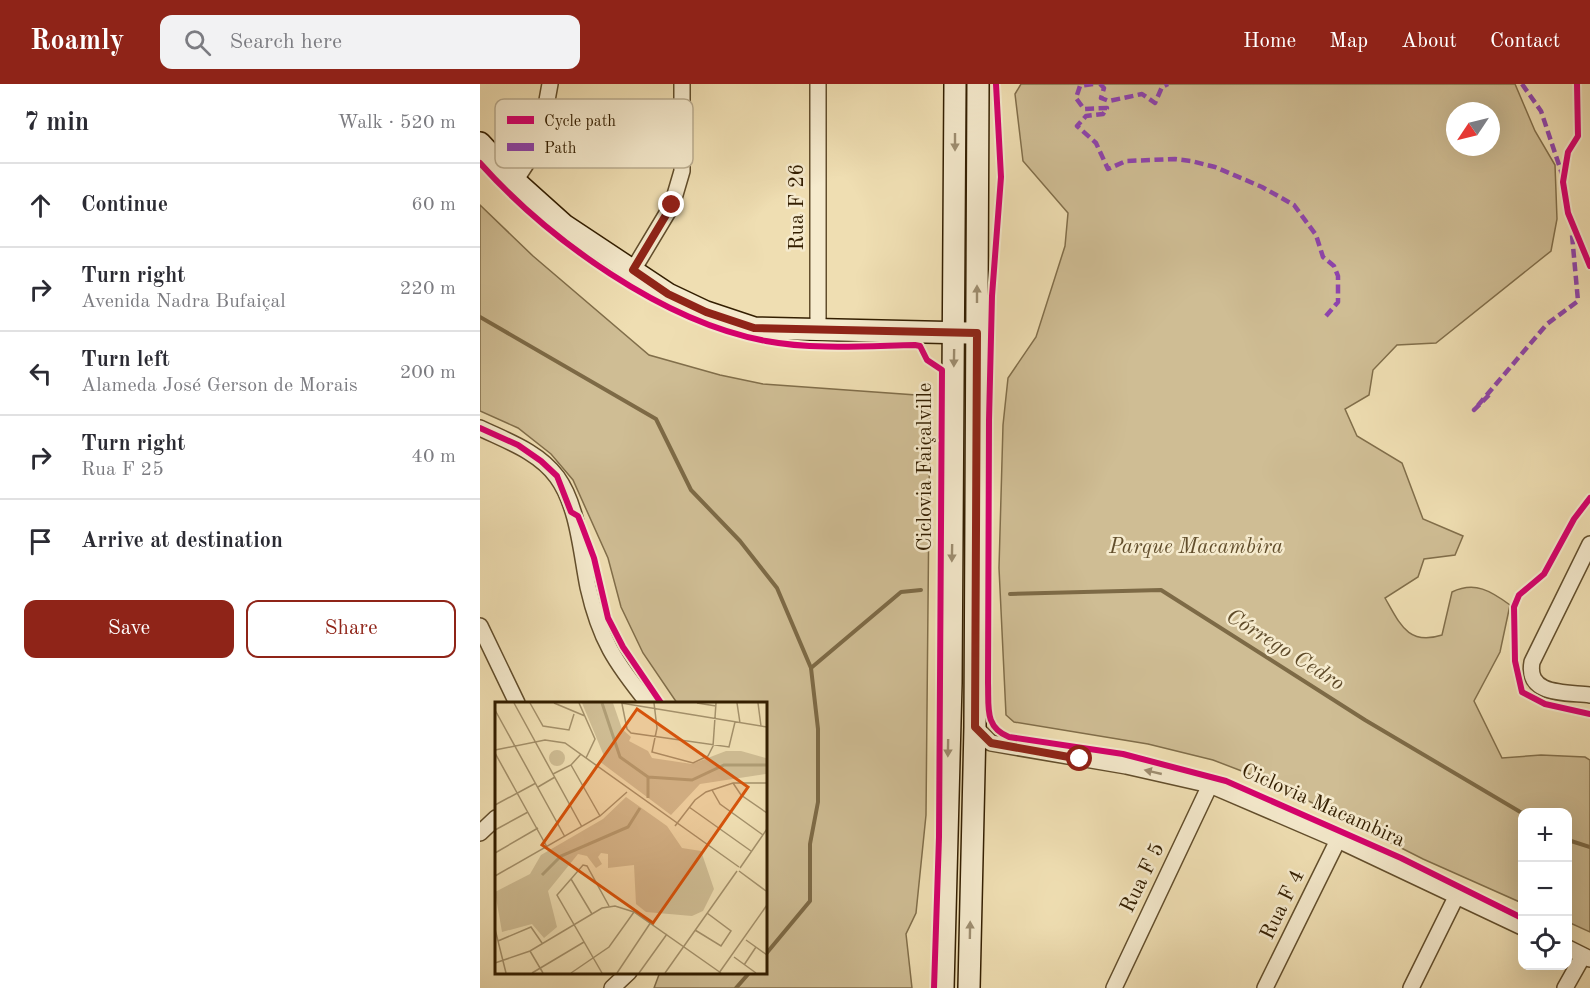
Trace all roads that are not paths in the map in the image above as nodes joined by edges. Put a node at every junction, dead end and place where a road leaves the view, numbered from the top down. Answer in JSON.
{"nodes":[{"id":1,"x":550,"y":84,"type":"edge"},
{"id":2,"x":818,"y":84,"type":"edge"},
{"id":3,"x":955,"y":84,"type":"edge"},
{"id":4,"x":978,"y":84,"type":"edge"},
{"id":5,"x":548,"y":99,"type":"edge"},
{"id":6,"x":480,"y":143,"type":"edge"},
{"id":7,"x":495,"y":159,"type":"edge"},
{"id":8,"x":503,"y":168,"type":"edge"},
{"id":9,"x":524,"y":168,"type":"edge"},
{"id":10,"x":682,"y":168,"type":"edge"},
{"id":11,"x":515,"y":181,"type":"junction"},
{"id":12,"x":633,"y":270,"type":"junction"},
{"id":13,"x":818,"y":329,"type":"junction"},
{"id":14,"x":954,"y":332,"type":"junction"},
{"id":15,"x":977,"y":333,"type":"junction"},
{"id":16,"x":480,"y":428,"type":"edge"},
{"id":17,"x":1590,"y":544,"type":"edge"},
{"id":18,"x":480,"y":626,"type":"edge"},
{"id":19,"x":1590,"y":695,"type":"edge"},
{"id":20,"x":517,"y":702,"type":"edge"},
{"id":21,"x":647,"y":702,"type":"edge"},
{"id":22,"x":975,"y":727,"type":"junction"},
{"id":23,"x":1210,"y":785,"type":"junction"},
{"id":24,"x":495,"y":819,"type":"edge"},
{"id":25,"x":480,"y":833,"type":"edge"},
{"id":26,"x":1338,"y":840,"type":"junction"},
{"id":27,"x":1457,"y":895,"type":"junction"},
{"id":28,"x":1518,"y":925,"type":"edge"},
{"id":29,"x":1572,"y":950,"type":"edge"},
{"id":30,"x":1586,"y":957,"type":"edge"},
{"id":31,"x":627,"y":973,"type":"edge"},
{"id":32,"x":612,"y":988,"type":"edge"},
{"id":33,"x":944,"y":988,"type":"edge"},
{"id":34,"x":969,"y":988,"type":"edge"},
{"id":35,"x":1114,"y":988,"type":"edge"},
{"id":36,"x":1265,"y":988,"type":"edge"},
{"id":37,"x":1411,"y":988,"type":"edge"},
{"id":38,"x":1564,"y":988,"type":"edge"}],
"edges":[{"from":1,"to":5,"type":"street"},
{"from":2,"to":13,"type":"street","name":"Rua F 26"},
{"from":3,"to":14,"type":"main road","one_way":true},
{"from":15,"to":4,"type":"main road","one_way":true},
{"from":6,"to":7,"type":"main road"},
{"from":8,"to":11,"type":"main road"},
{"from":9,"to":11,"type":"street"},
{"from":10,"to":12,"type":"street"},
{"from":11,"to":12,"type":"main road"},
{"from":12,"to":13,"type":"main road"},
{"from":13,"to":14,"type":"main road"},
{"from":14,"to":15,"type":"main road"},
{"from":14,"to":33,"type":"main road","one_way":true},
{"from":15,"to":22,"type":"main road"},
{"from":16,"to":21,"type":"street"},
{"from":17,"to":19,"type":"street"},
{"from":18,"to":20,"type":"street"},
{"from":23,"to":22,"type":"street","one_way":true},
{"from":34,"to":22,"type":"main road","one_way":true},
{"from":23,"to":26,"type":"street"},
{"from":23,"to":35,"type":"street","name":"Rua F 5"},
{"from":24,"to":25,"type":"street"},
{"from":26,"to":27,"type":"street"},
{"from":26,"to":36,"type":"street","name":"Rua F 4"},
{"from":27,"to":28,"type":"street"},
{"from":27,"to":37,"type":"street"},
{"from":29,"to":30,"type":"street"},
{"from":30,"to":38,"type":"street"},
{"from":31,"to":32,"type":"street"}]}
